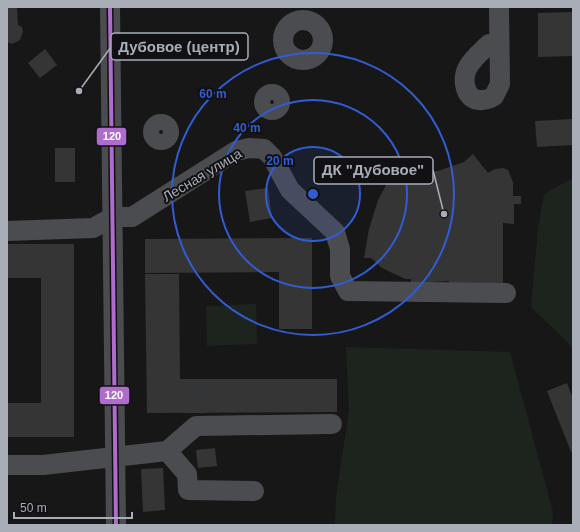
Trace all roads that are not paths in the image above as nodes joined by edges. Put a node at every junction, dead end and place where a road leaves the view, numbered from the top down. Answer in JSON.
{"nodes":[{"id":1,"x":110,"y":7,"type":"edge"},
{"id":2,"x":499,"y":7,"type":"edge"},
{"id":3,"x":499,"y":44,"type":"dead end"},
{"id":4,"x":113,"y":217,"type":"junction"},
{"id":5,"x":7,"y":231,"type":"edge"},
{"id":6,"x":506,"y":293,"type":"dead end"},
{"id":7,"x":332,"y":424,"type":"dead end"},
{"id":8,"x":167,"y":452,"type":"junction"},
{"id":9,"x":115,"y":457,"type":"junction"},
{"id":10,"x":7,"y":465,"type":"edge"},
{"id":11,"x":254,"y":490,"type":"dead end"},
{"id":12,"x":116,"y":525,"type":"edge"}],
"edges":[{"from":1,"to":4,"type":"street"},
{"from":2,"to":3,"type":"street"},
{"from":4,"to":5,"type":"street","name":"Лесная улица"},
{"from":4,"to":6,"type":"street","name":"Лесная улица"},
{"from":4,"to":9,"type":"street"},
{"from":7,"to":8,"type":"street"},
{"from":8,"to":9,"type":"street"},
{"from":8,"to":11,"type":"street"},
{"from":9,"to":10,"type":"street"},
{"from":9,"to":12,"type":"street"}]}
